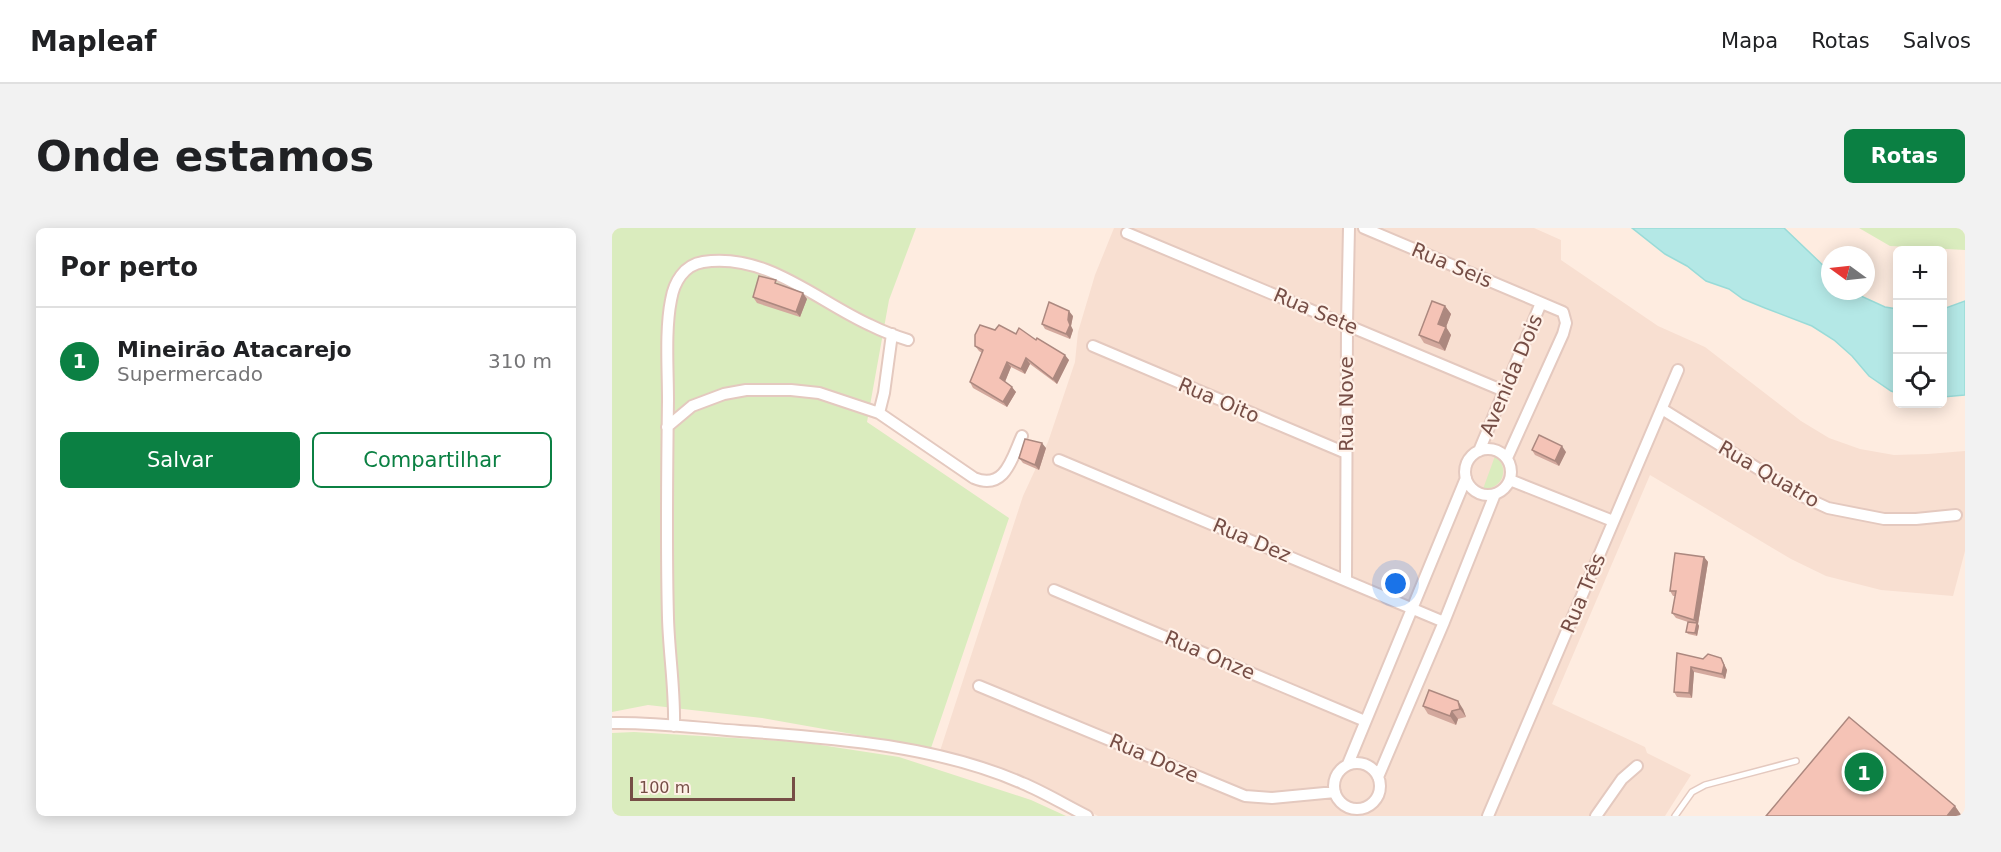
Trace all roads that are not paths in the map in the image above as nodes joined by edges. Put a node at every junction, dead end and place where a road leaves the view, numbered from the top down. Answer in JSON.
{"nodes":[{"id":1,"x":1349,"y":228,"type":"edge"},
{"id":2,"x":1364,"y":228,"type":"edge"},
{"id":3,"x":1127,"y":233,"type":"dead end"},
{"id":4,"x":1541,"y":303,"type":"junction"},
{"id":5,"x":1347,"y":324,"type":"junction"},
{"id":6,"x":892,"y":334,"type":"junction"},
{"id":7,"x":908,"y":340,"type":"dead end"},
{"id":8,"x":1093,"y":346,"type":"dead end"},
{"id":9,"x":1678,"y":370,"type":"dead end"},
{"id":10,"x":1503,"y":391,"type":"junction"},
{"id":11,"x":1662,"y":409,"type":"junction"},
{"id":12,"x":879,"y":413,"type":"junction"},
{"id":13,"x":667,"y":427,"type":"junction"},
{"id":14,"x":1022,"y":436,"type":"dead end"},
{"id":15,"x":1479,"y":451,"type":"junction"},
{"id":16,"x":1346,"y":453,"type":"junction"},
{"id":17,"x":1507,"y":458,"type":"junction"},
{"id":18,"x":1059,"y":460,"type":"dead end"},
{"id":19,"x":1466,"y":478,"type":"junction"},
{"id":20,"x":1510,"y":480,"type":"junction"},
{"id":21,"x":1495,"y":494,"type":"junction"},
{"id":22,"x":1956,"y":515,"type":"dead end"},
{"id":23,"x":1613,"y":521,"type":"junction"},
{"id":24,"x":1346,"y":579,"type":"junction"},
{"id":25,"x":1054,"y":590,"type":"dead end"},
{"id":26,"x":1413,"y":608,"type":"junction"},
{"id":27,"x":1444,"y":622,"type":"junction"},
{"id":28,"x":979,"y":686,"type":"dead end"},
{"id":29,"x":1365,"y":721,"type":"junction"},
{"id":30,"x":612,"y":723,"type":"edge"},
{"id":31,"x":674,"y":726,"type":"junction"},
{"id":32,"x":1796,"y":761,"type":"dead end"},
{"id":33,"x":1348,"y":764,"type":"junction"},
{"id":34,"x":1636,"y":766,"type":"dead end"},
{"id":35,"x":1378,"y":777,"type":"junction"},
{"id":36,"x":1335,"y":792,"type":"junction"},
{"id":37,"x":1341,"y":803,"type":"junction"},
{"id":38,"x":1373,"y":803,"type":"junction"},
{"id":39,"x":1087,"y":816,"type":"edge"},
{"id":40,"x":1347,"y":816,"type":"edge"},
{"id":41,"x":1372,"y":816,"type":"edge"},
{"id":42,"x":1488,"y":816,"type":"edge"},
{"id":43,"x":1596,"y":816,"type":"edge"},
{"id":44,"x":1675,"y":816,"type":"edge"}],
"edges":[{"from":1,"to":5,"type":"street","name":"Rua Nove"},
{"from":2,"to":4,"type":"street","name":"Rua Seis"},
{"from":3,"to":5,"type":"street","name":"Rua Sete"},
{"from":4,"to":10,"type":"street","name":"Avenida Dois"},
{"from":4,"to":17,"type":"street","name":"Avenida Dois"},
{"from":5,"to":10,"type":"street","name":"Rua Sete"},
{"from":5,"to":16,"type":"street","name":"Rua Nove"},
{"from":6,"to":7,"type":"street"},
{"from":6,"to":12,"type":"street"},
{"from":6,"to":13,"type":"street"},
{"from":8,"to":16,"type":"street","name":"Rua Oito"},
{"from":9,"to":11,"type":"street","name":"Rua Três"},
{"from":10,"to":15,"type":"street","name":"Avenida Dois"},
{"from":11,"to":22,"type":"street","name":"Rua Quatro"},
{"from":11,"to":23,"type":"street","name":"Rua Três"},
{"from":12,"to":13,"type":"street"},
{"from":12,"to":14,"type":"street"},
{"from":13,"to":31,"type":"street"},
{"from":15,"to":17,"type":"street","name":"Avenida Dois"},
{"from":15,"to":19,"type":"street","name":"Avenida Dois"},
{"from":16,"to":24,"type":"street","name":"Rua Nove"},
{"from":17,"to":20,"type":"street","name":"Avenida Dois"},
{"from":18,"to":24,"type":"street","name":"Rua Dez"},
{"from":19,"to":21,"type":"street"},
{"from":19,"to":26,"type":"street","name":"Avenida Dois"},
{"from":20,"to":21,"type":"street"},
{"from":20,"to":23,"type":"street"},
{"from":21,"to":27,"type":"street"},
{"from":23,"to":42,"type":"street","name":"Rua Três"},
{"from":24,"to":26,"type":"street","name":"Rua Dez"},
{"from":25,"to":29,"type":"street","name":"Rua Onze"},
{"from":26,"to":27,"type":"street","name":"Rua Dez"},
{"from":26,"to":29,"type":"street","name":"Avenida Dois"},
{"from":27,"to":35,"type":"street"},
{"from":28,"to":36,"type":"street","name":"Rua Doze"},
{"from":29,"to":33,"type":"street","name":"Avenida Dois"},
{"from":30,"to":31,"type":"street"},
{"from":31,"to":39,"type":"street"},
{"from":32,"to":44,"type":"lane"},
{"from":33,"to":35,"type":"street"},
{"from":33,"to":36,"type":"street","name":"Avenida Dois"},
{"from":34,"to":43,"type":"street"},
{"from":35,"to":38,"type":"street"},
{"from":36,"to":37,"type":"street"},
{"from":37,"to":38,"type":"street"},
{"from":37,"to":40,"type":"street"},
{"from":38,"to":41,"type":"street"}]}
